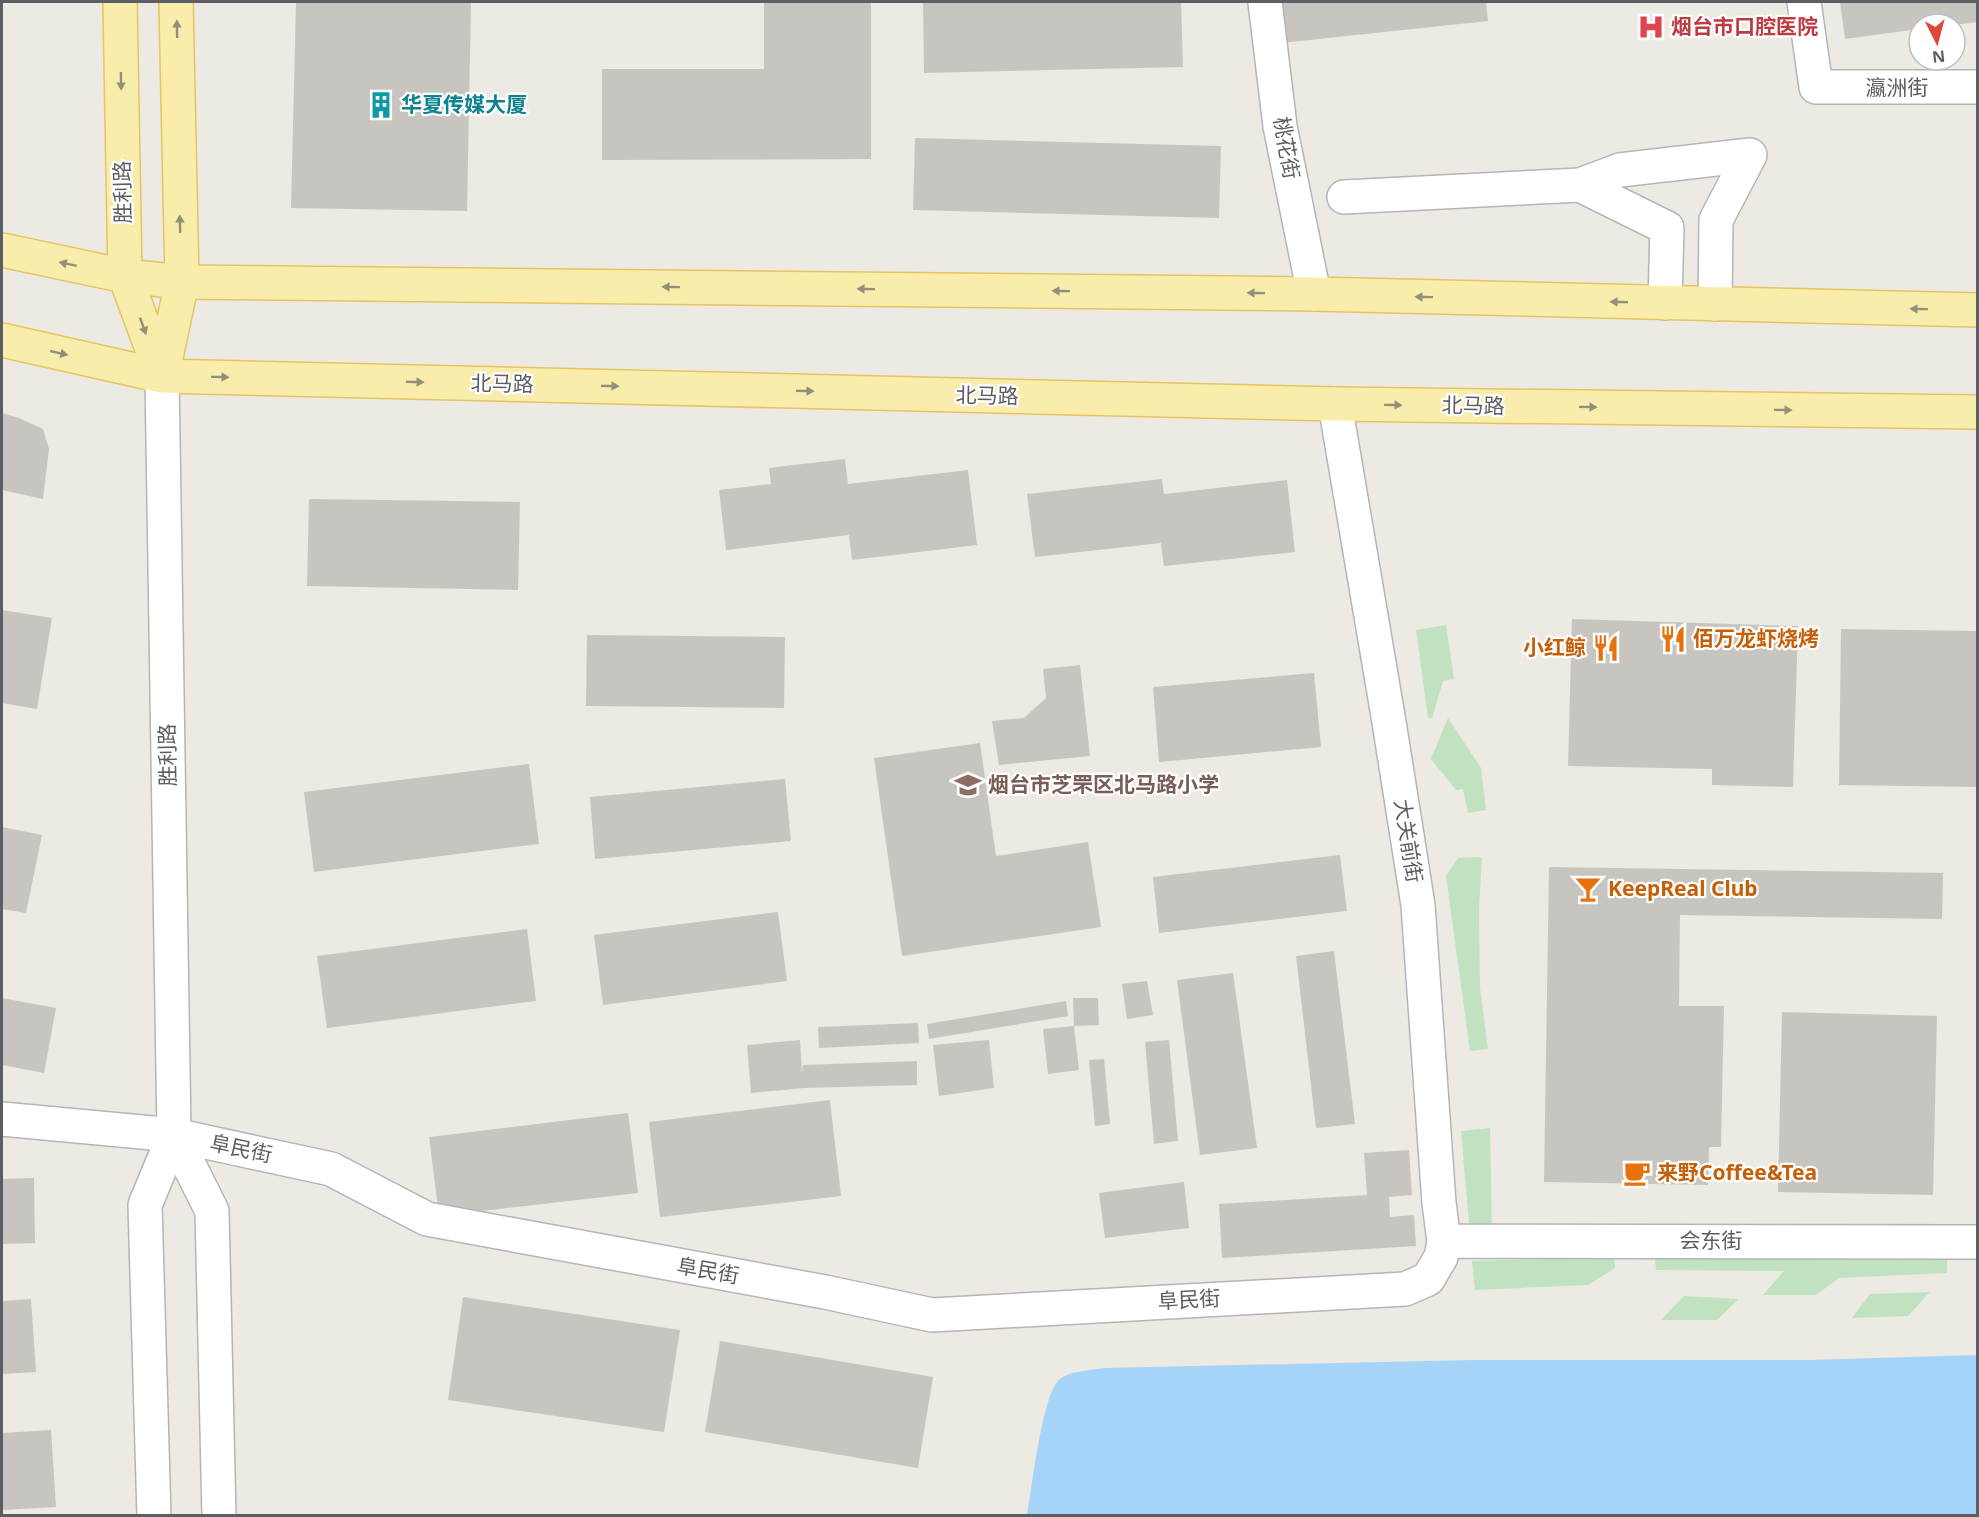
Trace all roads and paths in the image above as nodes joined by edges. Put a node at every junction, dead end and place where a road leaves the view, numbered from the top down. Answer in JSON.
{"nodes":[{"id":1,"x":120,"y":2,"type":"edge"},
{"id":2,"x":176,"y":2,"type":"edge"},
{"id":3,"x":1265,"y":2,"type":"edge"},
{"id":4,"x":1804,"y":2,"type":"edge"},
{"id":5,"x":1977,"y":87,"type":"edge"},
{"id":6,"x":1580,"y":185,"type":"junction"},
{"id":7,"x":1344,"y":197,"type":"dead end"},
{"id":8,"x":2,"y":250,"type":"edge"},
{"id":9,"x":125,"y":276,"type":"junction"},
{"id":10,"x":182,"y":282,"type":"junction"},
{"id":11,"x":1314,"y":294,"type":"junction"},
{"id":12,"x":1665,"y":303,"type":"junction"},
{"id":13,"x":1715,"y":304,"type":"junction"},
{"id":14,"x":1977,"y":310,"type":"edge"},
{"id":15,"x":2,"y":340,"type":"edge"},
{"id":16,"x":162,"y":376,"type":"junction"},
{"id":17,"x":1335,"y":404,"type":"junction"},
{"id":18,"x":1977,"y":412,"type":"edge"},
{"id":19,"x":2,"y":1119,"type":"edge"},
{"id":20,"x":174,"y":1135,"type":"junction"},
{"id":21,"x":1444,"y":1241,"type":"junction"},
{"id":22,"x":1977,"y":1242,"type":"edge"},
{"id":23,"x":1428,"y":1279,"type":"joint"},
{"id":24,"x":154,"y":1515,"type":"edge"},
{"id":25,"x":219,"y":1515,"type":"edge"}],
"edges":[{"from":1,"to":9,"type":"main road","name":"胜利路","one_way":true},
{"from":10,"to":2,"type":"main road","name":"胜利路","one_way":true},
{"from":3,"to":11,"type":"street","name":"桃花街"},
{"from":4,"to":5,"type":"street","name":"瀛洲街"},
{"from":6,"to":7,"type":"street"},
{"from":6,"to":12,"type":"street"},
{"from":6,"to":13,"type":"street"},
{"from":9,"to":8,"type":"main road","one_way":true},
{"from":9,"to":10,"type":"main road"},
{"from":9,"to":16,"type":"main road","name":"胜利路","one_way":true},
{"from":11,"to":10,"type":"main road","one_way":true},
{"from":10,"to":16,"type":"main road","name":"胜利路"},
{"from":12,"to":11,"type":"main road","one_way":true},
{"from":12,"to":13,"type":"main road"},
{"from":14,"to":13,"type":"main road","one_way":true},
{"from":15,"to":16,"type":"main road","name":"北马路","one_way":true},
{"from":16,"to":17,"type":"main road","name":"北马路","one_way":true},
{"from":16,"to":20,"type":"street","name":"胜利路"},
{"from":17,"to":18,"type":"main road","name":"北马路","one_way":true},
{"from":17,"to":21,"type":"street","name":"大关前街"},
{"from":19,"to":20,"type":"street","name":"阜民街"},
{"from":20,"to":23,"type":"street","name":"阜民街"},
{"from":20,"to":24,"type":"street"},
{"from":20,"to":25,"type":"street"},
{"from":21,"to":22,"type":"street","name":"会东街"},
{"from":21,"to":23,"type":"street","name":"大关前街"}]}
